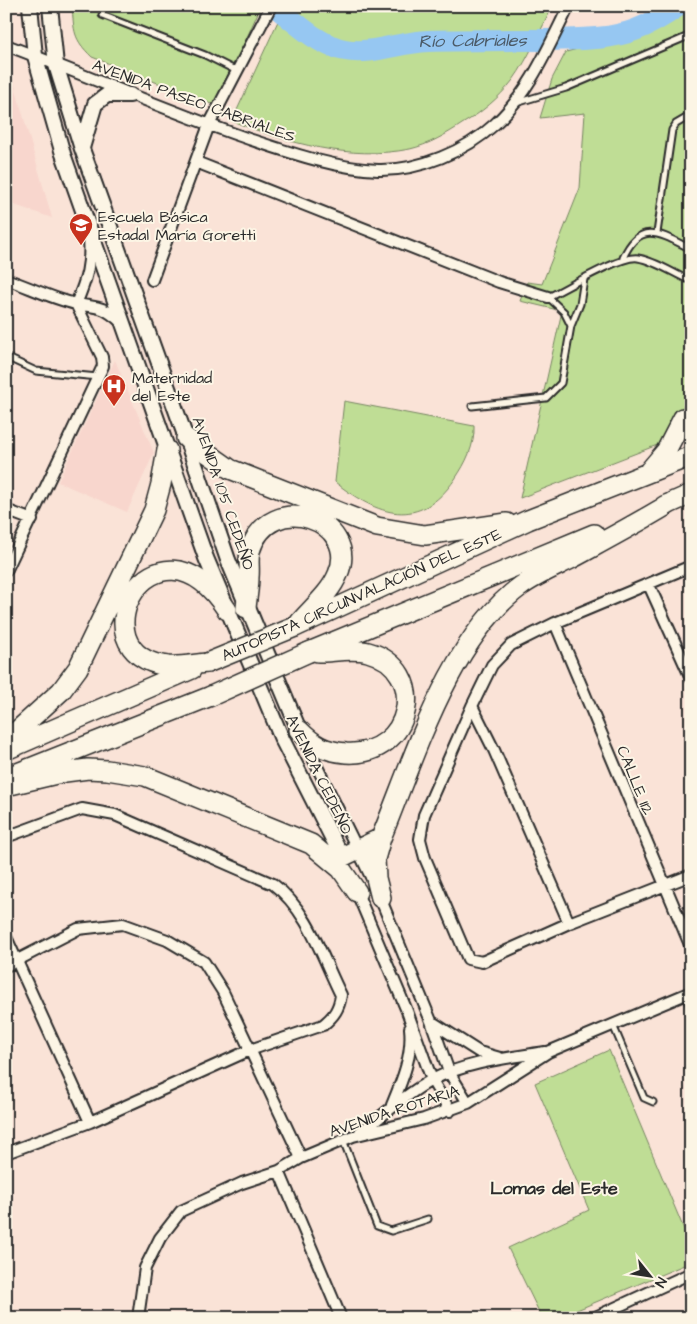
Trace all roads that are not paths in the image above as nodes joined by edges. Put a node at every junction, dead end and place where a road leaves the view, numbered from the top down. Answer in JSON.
{"nodes":[{"id":1,"x":30,"y":6,"type":"edge"},
{"id":2,"x":50,"y":6,"type":"edge"},
{"id":3,"x":270,"y":6,"type":"edge"},
{"id":4,"x":569,"y":6,"type":"edge"},
{"id":5,"x":102,"y":15,"type":"dead end"},
{"id":6,"x":691,"y":35,"type":"edge"},
{"id":7,"x":6,"y":45,"type":"edge"},
{"id":8,"x":35,"y":56,"type":"junction"},
{"id":9,"x":56,"y":65,"type":"junction"},
{"id":10,"x":237,"y":71,"type":"junction"},
{"id":11,"x":130,"y":95,"type":"junction"},
{"id":12,"x":516,"y":103,"type":"junction"},
{"id":13,"x":688,"y":117,"type":"dead end"},
{"id":14,"x":209,"y":125,"type":"junction"},
{"id":15,"x":82,"y":149,"type":"junction"},
{"id":16,"x":196,"y":162,"type":"junction"},
{"id":17,"x":88,"y":226,"type":"junction"},
{"id":18,"x":658,"y":233,"type":"junction"},
{"id":19,"x":691,"y":249,"type":"edge"},
{"id":20,"x":623,"y":258,"type":"junction"},
{"id":21,"x":6,"y":279,"type":"edge"},
{"id":22,"x":152,"y":280,"type":"dead end"},
{"id":23,"x":584,"y":280,"type":"junction"},
{"id":24,"x":691,"y":281,"type":"edge"},
{"id":25,"x":548,"y":297,"type":"junction"},
{"id":26,"x":76,"y":304,"type":"junction"},
{"id":27,"x":121,"y":322,"type":"junction"},
{"id":28,"x":571,"y":326,"type":"junction"},
{"id":29,"x":6,"y":357,"type":"edge"},
{"id":30,"x":99,"y":378,"type":"junction"},
{"id":31,"x":472,"y":406,"type":"dead end"},
{"id":32,"x":687,"y":409,"type":"edge"},
{"id":33,"x":186,"y":438,"type":"junction"},
{"id":34,"x":691,"y":440,"type":"edge"},
{"id":35,"x":167,"y":450,"type":"junction"},
{"id":36,"x":691,"y":456,"type":"edge"},
{"id":37,"x":647,"y":473,"type":"junction"},
{"id":38,"x":682,"y":498,"type":"edge"},
{"id":39,"x":6,"y":510,"type":"edge"},
{"id":40,"x":32,"y":520,"type":"junction"},
{"id":41,"x":528,"y":520,"type":"junction"},
{"id":42,"x":691,"y":566,"type":"edge"},
{"id":43,"x":6,"y":571,"type":"edge"},
{"id":44,"x":649,"y":585,"type":"junction"},
{"id":45,"x":246,"y":608,"type":"junction"},
{"id":46,"x":227,"y":610,"type":"junction"},
{"id":47,"x":554,"y":623,"type":"junction"},
{"id":48,"x":295,"y":628,"type":"junction"},
{"id":49,"x":309,"y":652,"type":"junction"},
{"id":50,"x":207,"y":663,"type":"junction"},
{"id":51,"x":691,"y":678,"type":"edge"},
{"id":52,"x":472,"y":706,"type":"junction"},
{"id":53,"x":299,"y":730,"type":"junction"},
{"id":54,"x":6,"y":741,"type":"edge"},
{"id":55,"x":6,"y":750,"type":"edge"},
{"id":56,"x":6,"y":777,"type":"edge"},
{"id":57,"x":6,"y":786,"type":"edge"},
{"id":58,"x":6,"y":837,"type":"edge"},
{"id":59,"x":382,"y":838,"type":"junction"},
{"id":60,"x":350,"y":853,"type":"junction"},
{"id":61,"x":691,"y":875,"type":"edge"},
{"id":62,"x":663,"y":886,"type":"junction"},
{"id":63,"x":357,"y":892,"type":"junction"},
{"id":64,"x":381,"y":898,"type":"junction"},
{"id":65,"x":569,"y":923,"type":"junction"},
{"id":66,"x":6,"y":937,"type":"edge"},
{"id":67,"x":691,"y":947,"type":"edge"},
{"id":68,"x":17,"y":961,"type":"junction"},
{"id":69,"x":6,"y":966,"type":"edge"},
{"id":70,"x":688,"y":994,"type":"edge"},
{"id":71,"x":691,"y":1009,"type":"edge"},
{"id":72,"x":408,"y":1011,"type":"junction"},
{"id":73,"x":431,"y":1021,"type":"junction"},
{"id":74,"x":613,"y":1025,"type":"junction"},
{"id":75,"x":250,"y":1050,"type":"junction"},
{"id":76,"x":548,"y":1052,"type":"junction"},
{"id":77,"x":503,"y":1059,"type":"junction"},
{"id":78,"x":449,"y":1072,"type":"junction"},
{"id":79,"x":432,"y":1080,"type":"junction"},
{"id":80,"x":653,"y":1102,"type":"dead end"},
{"id":81,"x":468,"y":1103,"type":"junction"},
{"id":82,"x":392,"y":1106,"type":"junction"},
{"id":83,"x":450,"y":1111,"type":"junction"},
{"id":84,"x":90,"y":1122,"type":"junction"},
{"id":85,"x":348,"y":1138,"type":"junction"},
{"id":86,"x":6,"y":1153,"type":"edge"},
{"id":87,"x":301,"y":1158,"type":"junction"},
{"id":88,"x":279,"y":1171,"type":"junction"},
{"id":89,"x":428,"y":1219,"type":"dead end"},
{"id":90,"x":691,"y":1273,"type":"edge"},
{"id":91,"x":138,"y":1318,"type":"edge"},
{"id":92,"x":341,"y":1318,"type":"edge"},
{"id":93,"x":594,"y":1318,"type":"edge"}],
"edges":[{"from":1,"to":8,"type":"main road"},
{"from":2,"to":9,"type":"main road","name":"AVENIDA 105 CEDEÑO"},
{"from":3,"to":10,"type":"street"},
{"from":4,"to":12,"type":"street","name":"AVENIDA PASEO CABRIALES"},
{"from":5,"to":10,"type":"lane"},
{"from":6,"to":12,"type":"lane"},
{"from":7,"to":8,"type":"street","name":"AVENIDA PASEO CABRIALES"},
{"from":8,"to":9,"type":"street","name":"AVENIDA PASEO CABRIALES"},
{"from":8,"to":17,"type":"main road"},
{"from":9,"to":11,"type":"street","name":"AVENIDA PASEO CABRIALES"},
{"from":9,"to":15,"type":"main road","name":"AVENIDA 105 CEDEÑO"},
{"from":10,"to":14,"type":"street"},
{"from":11,"to":14,"type":"street","name":"AVENIDA PASEO CABRIALES"},
{"from":11,"to":15,"type":"main road"},
{"from":12,"to":14,"type":"street","name":"AVENIDA PASEO CABRIALES"},
{"from":13,"to":18,"type":"lane"},
{"from":14,"to":16,"type":"street"},
{"from":15,"to":33,"type":"main road","name":"AVENIDA 105 CEDEÑO"},
{"from":16,"to":22,"type":"street"},
{"from":16,"to":25,"type":"street"},
{"from":17,"to":26,"type":"street"},
{"from":17,"to":27,"type":"main road"},
{"from":18,"to":19,"type":"lane"},
{"from":18,"to":20,"type":"lane"},
{"from":20,"to":23,"type":"lane"},
{"from":20,"to":24,"type":"lane"},
{"from":21,"to":26,"type":"street"},
{"from":23,"to":25,"type":"lane"},
{"from":23,"to":28,"type":"lane"},
{"from":25,"to":28,"type":"lane"},
{"from":26,"to":27,"type":"street"},
{"from":26,"to":30,"type":"street"},
{"from":27,"to":35,"type":"main road"},
{"from":28,"to":31,"type":"lane"},
{"from":29,"to":30,"type":"lane"},
{"from":30,"to":40,"type":"street"},
{"from":32,"to":34,"type":"highway"},
{"from":32,"to":37,"type":"highway"},
{"from":33,"to":41,"type":"highway"},
{"from":33,"to":45,"type":"main road","name":"AVENIDA 105 CEDEÑO"},
{"from":35,"to":46,"type":"main road","name":"AVENIDA CEDEÑO"},
{"from":35,"to":54,"type":"highway"},
{"from":36,"to":37,"type":"highway","name":"AUTOPISTA CIRCUNVALACIÓN DEL ESTE"},
{"from":37,"to":41,"type":"highway","name":"AUTOPISTA CIRCUNVALACIÓN DEL ESTE"},
{"from":38,"to":49,"type":"highway","name":"AUTOPISTA CIRCUNVALACIÓN DEL ESTE"},
{"from":38,"to":59,"type":"highway"},
{"from":39,"to":40,"type":"street"},
{"from":40,"to":43,"type":"street"},
{"from":41,"to":48,"type":"highway","name":"AUTOPISTA CIRCUNVALACIÓN DEL ESTE"},
{"from":42,"to":44,"type":"street"},
{"from":44,"to":47,"type":"street"},
{"from":44,"to":51,"type":"street"},
{"from":45,"to":48,"type":"highway"},
{"from":45,"to":53,"type":"main road","name":"AVENIDA 105 CEDEÑO"},
{"from":46,"to":50,"type":"highway"},
{"from":46,"to":60,"type":"main road","name":"AVENIDA CEDEÑO"},
{"from":47,"to":52,"type":"street"},
{"from":47,"to":62,"type":"street","name":"CALLE 112"},
{"from":48,"to":50,"type":"highway","name":"AUTOPISTA CIRCUNVALACIÓN DEL ESTE","bridge":true},
{"from":49,"to":53,"type":"highway"},
{"from":49,"to":56,"type":"highway","name":"AUTOPISTA CIRCUNVALACIÓN DEL ESTE","bridge":true},
{"from":50,"to":55,"type":"highway","name":"AUTOPISTA CIRCUNVALACIÓN DEL ESTE"},
{"from":52,"to":65,"type":"street"},
{"from":52,"to":65,"type":"street"},
{"from":53,"to":60,"type":"street","name":"AVENIDA CEDEÑO"},
{"from":57,"to":63,"type":"highway"},
{"from":58,"to":75,"type":"street"},
{"from":59,"to":60,"type":"highway"},
{"from":59,"to":64,"type":"highway"},
{"from":60,"to":63,"type":"street","name":"AVENIDA CEDEÑO"},
{"from":60,"to":64,"type":"street","name":"AVENIDA CEDEÑO"},
{"from":61,"to":62,"type":"street"},
{"from":62,"to":65,"type":"street"},
{"from":62,"to":67,"type":"street","name":"CALLE 112"},
{"from":63,"to":72,"type":"street","name":"AVENIDA CEDEÑO"},
{"from":64,"to":73,"type":"street","name":"AVENIDA CEDEÑO"},
{"from":66,"to":68,"type":"street"},
{"from":68,"to":69,"type":"street"},
{"from":68,"to":75,"type":"street"},
{"from":68,"to":84,"type":"street"},
{"from":70,"to":71,"type":"lane"},
{"from":70,"to":74,"type":"street","name":"AVENIDA ROTARIA"},
{"from":72,"to":79,"type":"street","name":"AVENIDA CEDEÑO"},
{"from":72,"to":82,"type":"street"},
{"from":73,"to":77,"type":"street"},
{"from":73,"to":78,"type":"street","name":"AVENIDA CEDEÑO"},
{"from":74,"to":76,"type":"street","name":"AVENIDA ROTARIA"},
{"from":74,"to":80,"type":"lane"},
{"from":75,"to":84,"type":"street"},
{"from":75,"to":87,"type":"street"},
{"from":76,"to":77,"type":"street"},
{"from":76,"to":81,"type":"street","name":"AVENIDA ROTARIA"},
{"from":77,"to":78,"type":"street"},
{"from":78,"to":79,"type":"street"},
{"from":78,"to":81,"type":"street","name":"AVENIDA CEDEÑO"},
{"from":79,"to":82,"type":"street"},
{"from":79,"to":83,"type":"street","name":"AVENIDA CEDEÑO"},
{"from":81,"to":83,"type":"street","name":"AVENIDA ROTARIA"},
{"from":82,"to":85,"type":"street"},
{"from":83,"to":85,"type":"street","name":"AVENIDA ROTARIA"},
{"from":84,"to":86,"type":"street"},
{"from":85,"to":87,"type":"street","name":"AVENIDA ROTARIA"},
{"from":85,"to":89,"type":"lane"},
{"from":87,"to":88,"type":"street","name":"AVENIDA ROTARIA"},
{"from":88,"to":91,"type":"street","name":"AVENIDA ROTARIA"},
{"from":88,"to":92,"type":"street"},
{"from":90,"to":93,"type":"street"}]}
